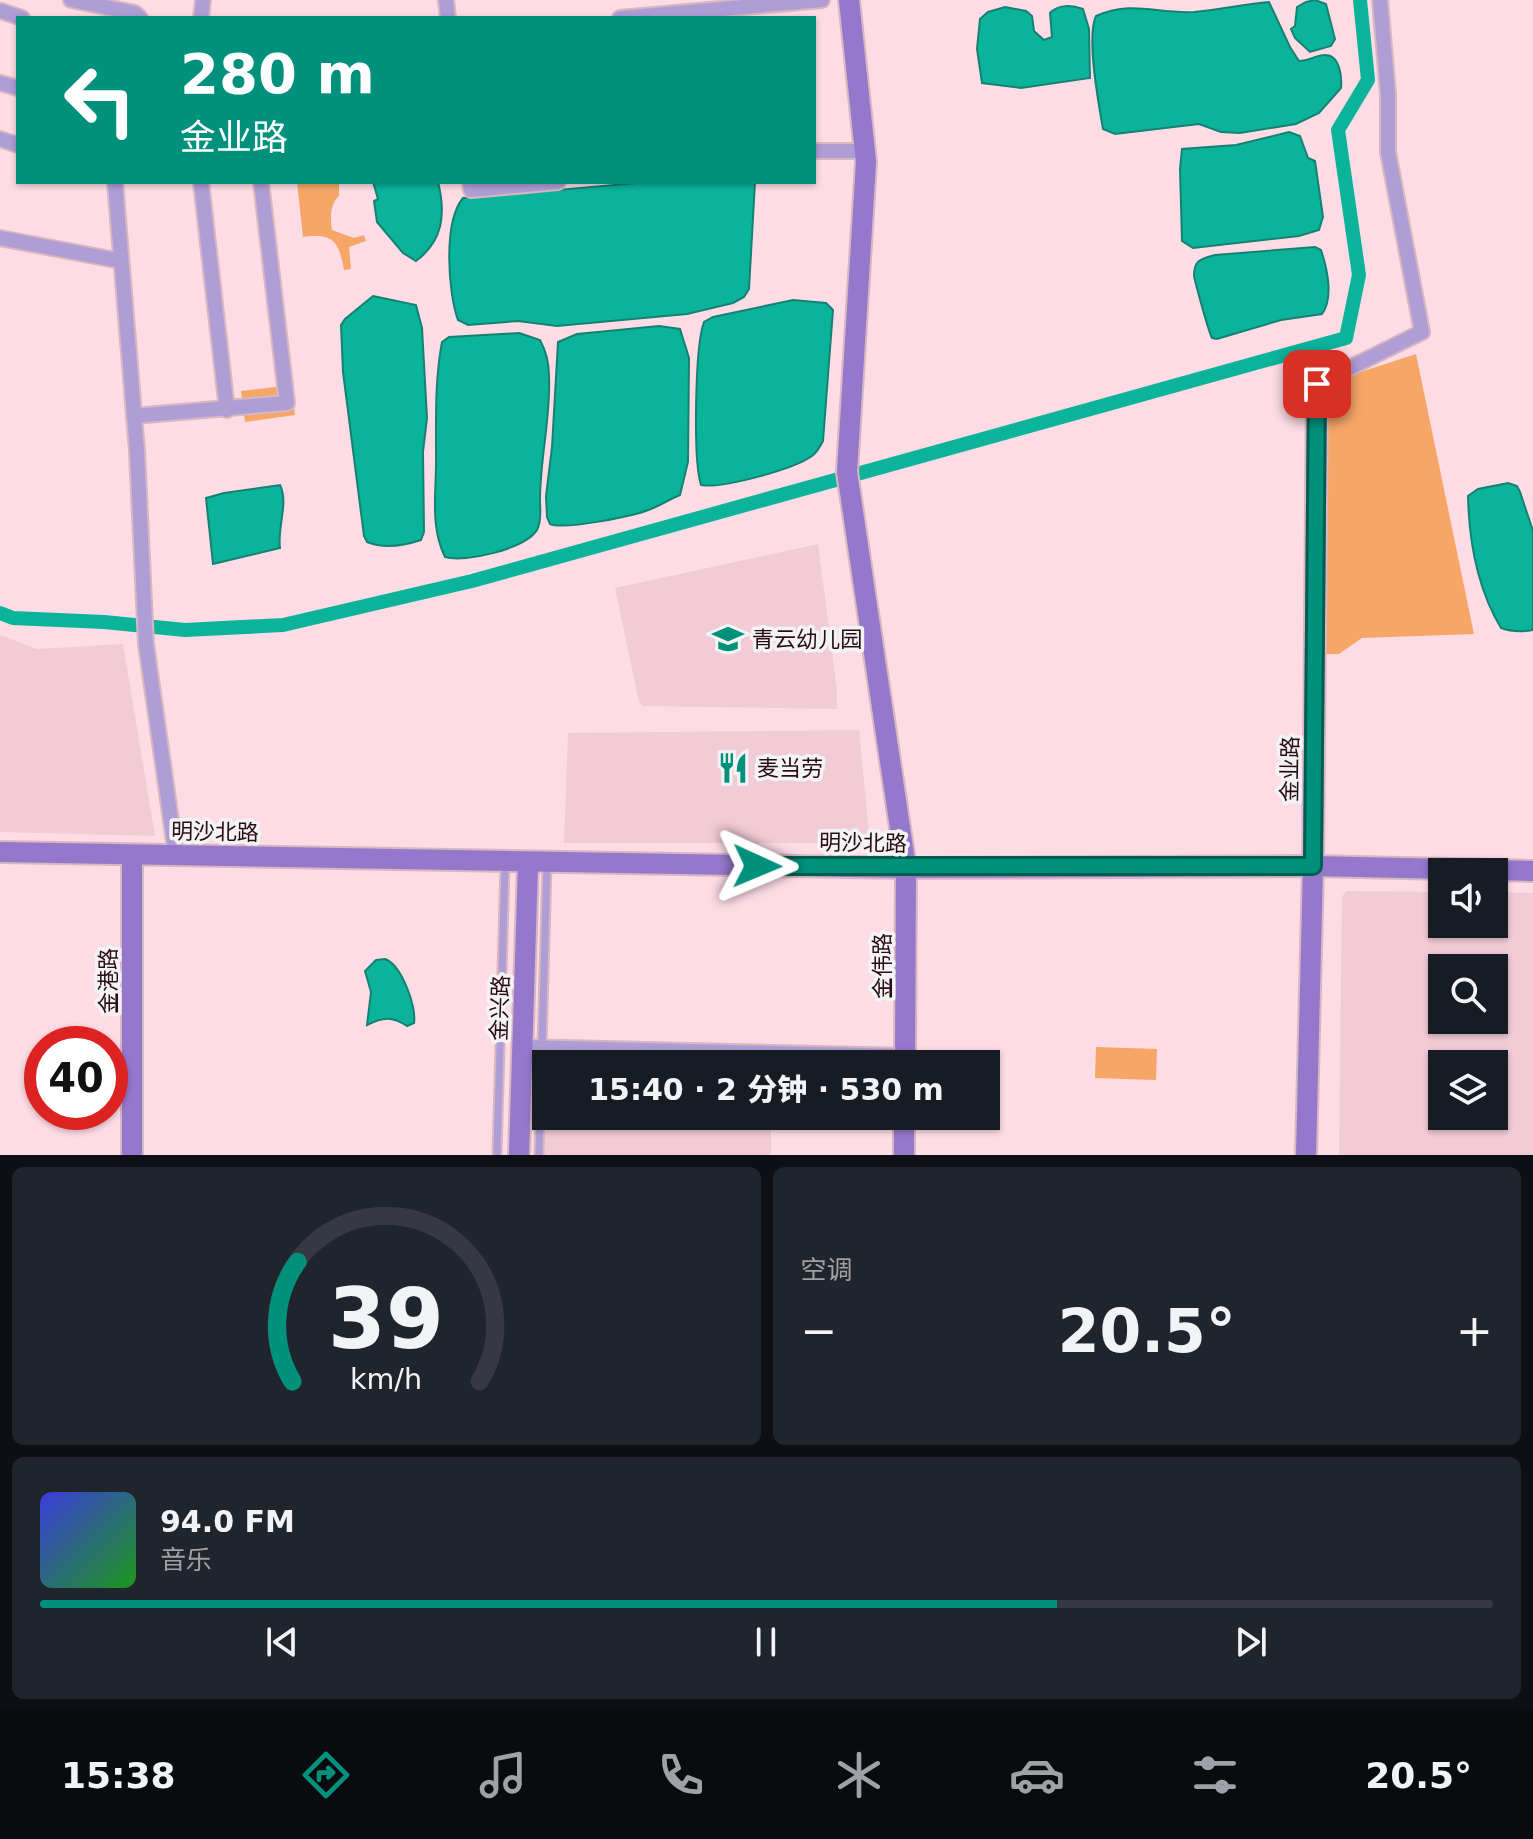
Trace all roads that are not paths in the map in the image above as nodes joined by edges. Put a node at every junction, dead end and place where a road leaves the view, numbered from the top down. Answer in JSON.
{"nodes":[{"id":1,"x":71,"y":0,"type":"edge"},
{"id":2,"x":822,"y":0,"type":"edge"},
{"id":3,"x":849,"y":0,"type":"edge"},
{"id":4,"x":1380,"y":0,"type":"edge"},
{"id":5,"x":101,"y":12,"type":"edge"},
{"id":6,"x":735,"y":13,"type":"edge"},
{"id":7,"x":138,"y":16,"type":"edge"},
{"id":8,"x":666,"y":16,"type":"edge"},
{"id":9,"x":816,"y":151,"type":"edge"},
{"id":10,"x":865,"y":151,"type":"junction"},
{"id":11,"x":115,"y":184,"type":"edge"},
{"id":12,"x":201,"y":184,"type":"edge"},
{"id":13,"x":261,"y":184,"type":"edge"},
{"id":14,"x":470,"y":184,"type":"edge"},
{"id":15,"x":536,"y":184,"type":"edge"},
{"id":16,"x":0,"y":238,"type":"edge"},
{"id":17,"x":121,"y":261,"type":"junction"},
{"id":18,"x":1317,"y":384,"type":"joint"},
{"id":19,"x":227,"y":410,"type":"junction"},
{"id":20,"x":134,"y":416,"type":"junction"},
{"id":21,"x":0,"y":852,"type":"edge"},
{"id":22,"x":132,"y":855,"type":"junction"},
{"id":23,"x":176,"y":856,"type":"junction"},
{"id":24,"x":505,"y":862,"type":"junction"},
{"id":25,"x":538,"y":863,"type":"junction"},
{"id":26,"x":1313,"y":866,"type":"junction"},
{"id":27,"x":906,"y":868,"type":"junction"},
{"id":28,"x":1533,"y":871,"type":"edge"},
{"id":29,"x":532,"y":1047,"type":"junction"},
{"id":30,"x":618,"y":1050,"type":"edge"},
{"id":31,"x":905,"y":1050,"type":"edge"},
{"id":32,"x":904,"y":1130,"type":"edge"},
{"id":33,"x":132,"y":1155,"type":"edge"},
{"id":34,"x":497,"y":1155,"type":"edge"},
{"id":35,"x":519,"y":1155,"type":"edge"},
{"id":36,"x":539,"y":1155,"type":"edge"},
{"id":37,"x":904,"y":1155,"type":"edge"},
{"id":38,"x":1306,"y":1155,"type":"edge"}],
"edges":[{"from":1,"to":5,"type":"street"},
{"from":2,"to":6,"type":"street"},
{"from":3,"to":10,"type":"street","name":"金伟路"},
{"from":4,"to":18,"type":"street"},
{"from":5,"to":7,"type":"street"},
{"from":6,"to":8,"type":"street"},
{"from":9,"to":10,"type":"street"},
{"from":10,"to":27,"type":"street","name":"金伟路"},
{"from":11,"to":17,"type":"street"},
{"from":12,"to":19,"type":"street"},
{"from":13,"to":19,"type":"street"},
{"from":14,"to":15,"type":"street"},
{"from":16,"to":17,"type":"street"},
{"from":17,"to":20,"type":"street"},
{"from":18,"to":26,"type":"street","name":"金业路"},
{"from":19,"to":20,"type":"street"},
{"from":20,"to":23,"type":"street"},
{"from":21,"to":22,"type":"street","name":"明沙北路"},
{"from":22,"to":23,"type":"street","name":"明沙北路"},
{"from":22,"to":33,"type":"street","name":"金港路"},
{"from":23,"to":24,"type":"street","name":"明沙北路"},
{"from":24,"to":25,"type":"street","name":"明沙北路"},
{"from":24,"to":34,"type":"lane"},
{"from":25,"to":27,"type":"street","name":"明沙北路"},
{"from":25,"to":29,"type":"street","name":"金兴路"},
{"from":26,"to":27,"type":"street","name":"明沙北路"},
{"from":26,"to":28,"type":"street","name":"明沙北路"},
{"from":26,"to":38,"type":"street","name":"金业路"},
{"from":27,"to":31,"type":"street","name":"金伟路"},
{"from":29,"to":30,"type":"street"},
{"from":29,"to":35,"type":"street","name":"金兴路"},
{"from":29,"to":36,"type":"lane"},
{"from":32,"to":37,"type":"street"}]}
